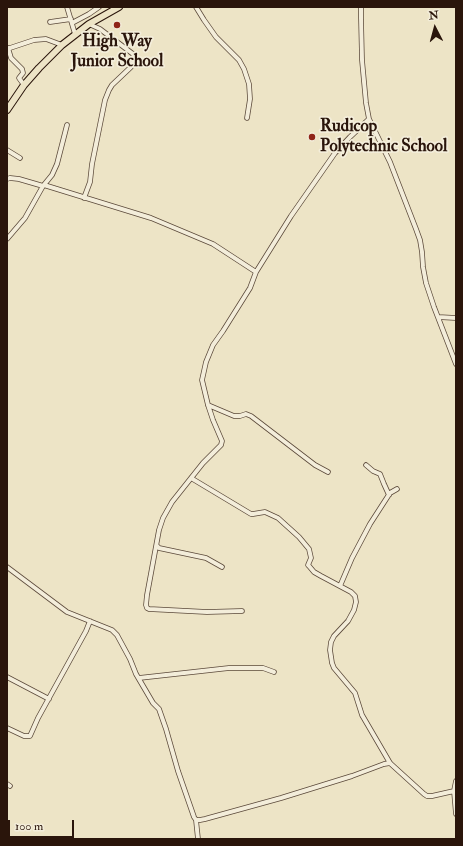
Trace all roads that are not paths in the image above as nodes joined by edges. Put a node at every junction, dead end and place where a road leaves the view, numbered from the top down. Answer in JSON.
{"nodes":[{"id":1,"x":67,"y":7,"type":"edge"},
{"id":2,"x":99,"y":7,"type":"edge"},
{"id":3,"x":119,"y":7,"type":"edge"},
{"id":4,"x":196,"y":7,"type":"edge"},
{"id":5,"x":361,"y":7,"type":"edge"},
{"id":6,"x":110,"y":9,"type":"edge"},
{"id":7,"x":71,"y":21,"type":"junction"},
{"id":8,"x":50,"y":22,"type":"dead end"},
{"id":9,"x":90,"y":24,"type":"junction"},
{"id":10,"x":75,"y":34,"type":"junction"},
{"id":11,"x":62,"y":44,"type":"junction"},
{"id":12,"x":8,"y":48,"type":"edge"},
{"id":13,"x":24,"y":85,"type":"junction"},
{"id":14,"x":7,"y":110,"type":"edge"},
{"id":15,"x":247,"y":118,"type":"dead end"},
{"id":16,"x":369,"y":119,"type":"junction"},
{"id":17,"x":67,"y":125,"type":"dead end"},
{"id":18,"x":7,"y":150,"type":"edge"},
{"id":19,"x":20,"y":158,"type":"dead end"},
{"id":20,"x":7,"y":179,"type":"edge"},
{"id":21,"x":44,"y":186,"type":"junction"},
{"id":22,"x":84,"y":198,"type":"junction"},
{"id":23,"x":7,"y":239,"type":"edge"},
{"id":24,"x":256,"y":272,"type":"junction"},
{"id":25,"x":438,"y":317,"type":"junction"},
{"id":26,"x":456,"y":318,"type":"edge"},
{"id":27,"x":456,"y":364,"type":"edge"},
{"id":28,"x":208,"y":405,"type":"junction"},
{"id":29,"x":366,"y":465,"type":"dead end"},
{"id":30,"x":328,"y":472,"type":"dead end"},
{"id":31,"x":191,"y":478,"type":"junction"},
{"id":32,"x":397,"y":489,"type":"dead end"},
{"id":33,"x":389,"y":495,"type":"junction"},
{"id":34,"x":157,"y":546,"type":"junction"},
{"id":35,"x":7,"y":567,"type":"edge"},
{"id":36,"x":222,"y":567,"type":"dead end"},
{"id":37,"x":340,"y":586,"type":"junction"},
{"id":38,"x":242,"y":611,"type":"dead end"},
{"id":39,"x":90,"y":621,"type":"junction"},
{"id":40,"x":274,"y":672,"type":"dead end"},
{"id":41,"x":7,"y":676,"type":"edge"},
{"id":42,"x":139,"y":678,"type":"junction"},
{"id":43,"x":49,"y":699,"type":"junction"},
{"id":44,"x":7,"y":728,"type":"edge"},
{"id":45,"x":390,"y":763,"type":"junction"},
{"id":46,"x":456,"y":781,"type":"edge"},
{"id":47,"x":454,"y":791,"type":"junction"},
{"id":48,"x":456,"y":814,"type":"edge"},
{"id":49,"x":196,"y":820,"type":"junction"},
{"id":50,"x":198,"y":839,"type":"edge"}],
"edges":[{"from":1,"to":7,"type":"street"},
{"from":2,"to":7,"type":"street"},
{"from":3,"to":6,"type":"main road"},
{"from":4,"to":15,"type":"street"},
{"from":5,"to":16,"type":"street"},
{"from":6,"to":9,"type":"main road"},
{"from":7,"to":8,"type":"street"},
{"from":7,"to":10,"type":"street"},
{"from":9,"to":10,"type":"main road"},
{"from":9,"to":22,"type":"street"},
{"from":10,"to":11,"type":"main road"},
{"from":11,"to":12,"type":"street"},
{"from":11,"to":13,"type":"main road"},
{"from":12,"to":13,"type":"street"},
{"from":13,"to":14,"type":"main road"},
{"from":16,"to":24,"type":"street"},
{"from":16,"to":25,"type":"street"},
{"from":17,"to":21,"type":"street"},
{"from":18,"to":19,"type":"street"},
{"from":20,"to":21,"type":"street"},
{"from":21,"to":22,"type":"street"},
{"from":21,"to":23,"type":"street"},
{"from":22,"to":24,"type":"street"},
{"from":24,"to":28,"type":"street"},
{"from":25,"to":26,"type":"street"},
{"from":25,"to":27,"type":"street"},
{"from":28,"to":30,"type":"street"},
{"from":28,"to":31,"type":"street"},
{"from":29,"to":33,"type":"street"},
{"from":31,"to":34,"type":"street"},
{"from":31,"to":37,"type":"street"},
{"from":32,"to":33,"type":"street"},
{"from":33,"to":37,"type":"street"},
{"from":34,"to":36,"type":"street"},
{"from":34,"to":38,"type":"street"},
{"from":35,"to":39,"type":"street"},
{"from":37,"to":45,"type":"street"},
{"from":39,"to":42,"type":"street"},
{"from":39,"to":43,"type":"street"},
{"from":40,"to":42,"type":"street"},
{"from":41,"to":43,"type":"street"},
{"from":42,"to":49,"type":"street"},
{"from":43,"to":44,"type":"street"},
{"from":45,"to":47,"type":"street"},
{"from":45,"to":49,"type":"street"},
{"from":46,"to":47,"type":"street"},
{"from":47,"to":48,"type":"street"},
{"from":49,"to":50,"type":"street"}]}
